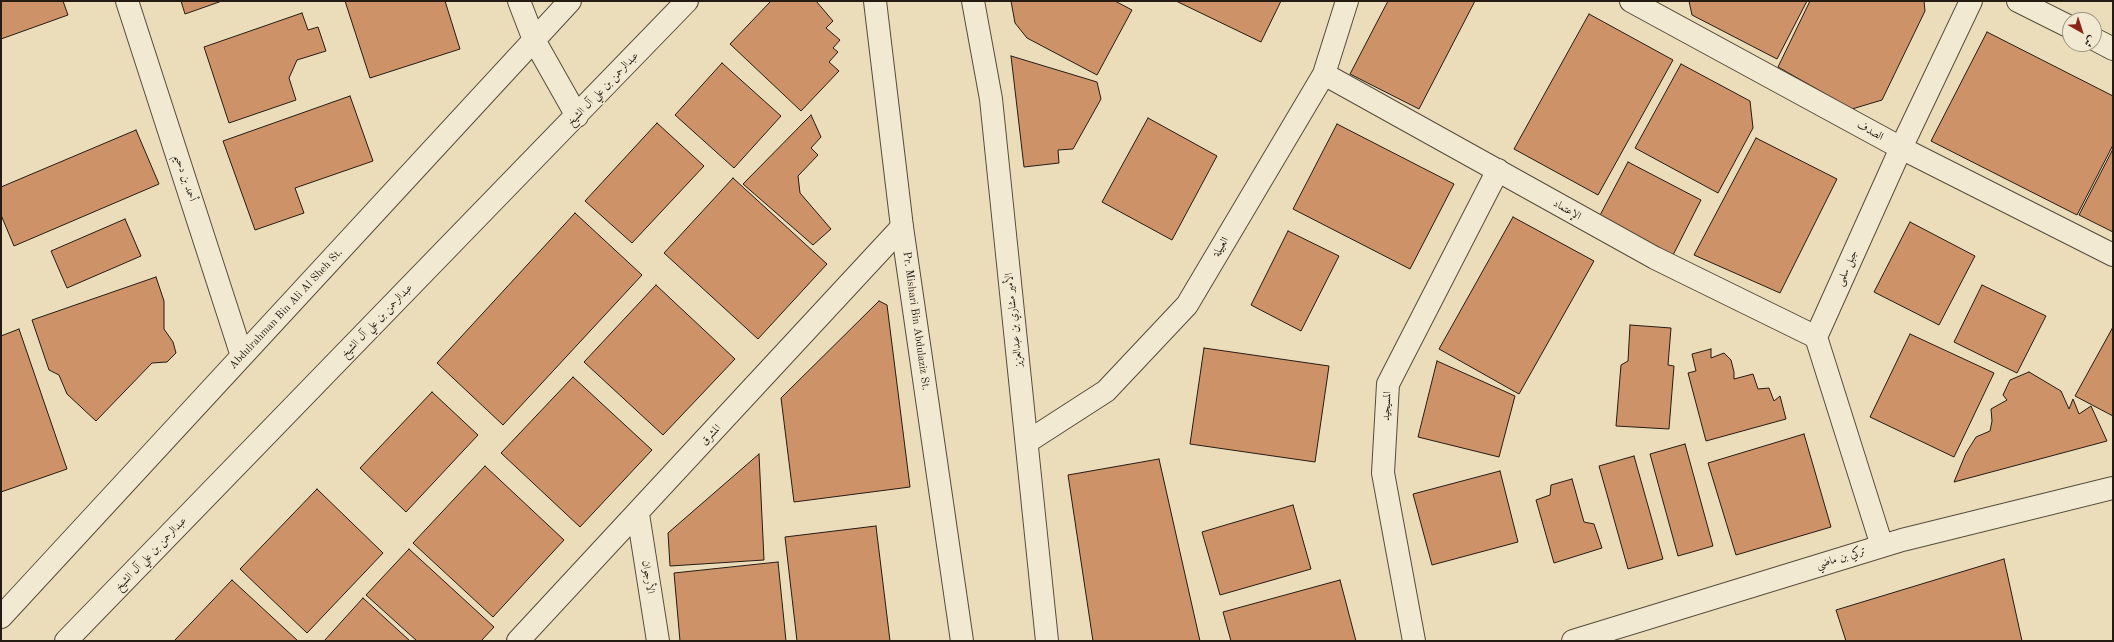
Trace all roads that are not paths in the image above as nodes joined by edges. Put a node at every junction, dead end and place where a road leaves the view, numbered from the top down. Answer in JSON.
{"nodes":[{"id":1,"x":127,"y":1,"type":"edge"},
{"id":2,"x":519,"y":1,"type":"edge"},
{"id":3,"x":570,"y":1,"type":"edge"},
{"id":4,"x":687,"y":1,"type":"edge"},
{"id":5,"x":875,"y":1,"type":"edge"},
{"id":6,"x":973,"y":1,"type":"edge"},
{"id":7,"x":1347,"y":1,"type":"edge"},
{"id":8,"x":1631,"y":1,"type":"edge"},
{"id":9,"x":1971,"y":1,"type":"edge"},
{"id":10,"x":2018,"y":1,"type":"edge"},
{"id":11,"x":1654,"y":6,"type":"edge"},
{"id":12,"x":2062,"y":23,"type":"edge"},
{"id":13,"x":534,"y":40,"type":"junction"},
{"id":14,"x":2102,"y":43,"type":"edge"},
{"id":15,"x":2113,"y":49,"type":"edge"},
{"id":16,"x":1324,"y":74,"type":"junction"},
{"id":17,"x":577,"y":116,"type":"junction"},
{"id":18,"x":1901,"y":148,"type":"junction"},
{"id":19,"x":1498,"y":170,"type":"junction"},
{"id":20,"x":902,"y":227,"type":"junction"},
{"id":21,"x":2113,"y":255,"type":"edge"},
{"id":22,"x":1816,"y":337,"type":"junction"},
{"id":23,"x":242,"y":356,"type":"junction"},
{"id":24,"x":1028,"y":442,"type":"junction"},
{"id":25,"x":2113,"y":488,"type":"edge"},
{"id":26,"x":638,"y":514,"type":"junction"},
{"id":27,"x":1882,"y":546,"type":"junction"},
{"id":28,"x":1,"y":617,"type":"edge"},
{"id":29,"x":66,"y":641,"type":"edge"},
{"id":30,"x":518,"y":641,"type":"edge"},
{"id":31,"x":658,"y":641,"type":"edge"},
{"id":32,"x":962,"y":641,"type":"edge"},
{"id":33,"x":1047,"y":641,"type":"edge"},
{"id":34,"x":1414,"y":641,"type":"edge"},
{"id":35,"x":1573,"y":641,"type":"edge"}],
"edges":[{"from":1,"to":23,"type":"street","name":"أحمد بن دحيم"},
{"from":2,"to":13,"type":"street"},
{"from":3,"to":13,"type":"street","name":"Abdulrahman Bin Ali Al Sheh St."},
{"from":4,"to":17,"type":"street","name":"عبدالرحمن بن علي آل الشيخ"},
{"from":5,"to":20,"type":"street","name":"Pr. Mishari Bin Abdulaziz St."},
{"from":6,"to":24,"type":"street","name":"الأمير مشاري بن عبدالعزيز"},
{"from":7,"to":16,"type":"street","name":"العبيلة"},
{"from":8,"to":11,"type":"street","name":"الصدف"},
{"from":9,"to":18,"type":"street","name":"جبل سلمى"},
{"from":10,"to":12,"type":"street"},
{"from":11,"to":18,"type":"street","name":"الصدف"},
{"from":13,"to":17,"type":"street"},
{"from":13,"to":23,"type":"street","name":"Abdulrahman Bin Ali Al Sheh St."},
{"from":14,"to":15,"type":"street"},
{"from":16,"to":19,"type":"street","name":"الإعتماد"},
{"from":16,"to":24,"type":"street","name":"العبيلة"},
{"from":17,"to":29,"type":"street","name":"عبدالرحمن بن علي آل الشيخ"},
{"from":18,"to":21,"type":"street","name":"الصدف"},
{"from":18,"to":22,"type":"street","name":"جبل سلمى"},
{"from":19,"to":22,"type":"street","name":"الإعتماد"},
{"from":19,"to":34,"type":"street","name":"المسيجيد"},
{"from":20,"to":26,"type":"street","name":"المشرق"},
{"from":20,"to":32,"type":"street","name":"Pr. Mishari Bin Abdulaziz St."},
{"from":22,"to":27,"type":"street"},
{"from":23,"to":28,"type":"street","name":"Abdulrahman Bin Ali Al Sheh St."},
{"from":24,"to":33,"type":"street","name":"الأمير مشاري بن عبدالعزيز"},
{"from":25,"to":27,"type":"street","name":"تركي بن ماضي"},
{"from":26,"to":30,"type":"street","name":"المشرق"},
{"from":26,"to":31,"type":"street","name":"الأرجوان"},
{"from":27,"to":35,"type":"street","name":"تركي بن ماضي"}]}
